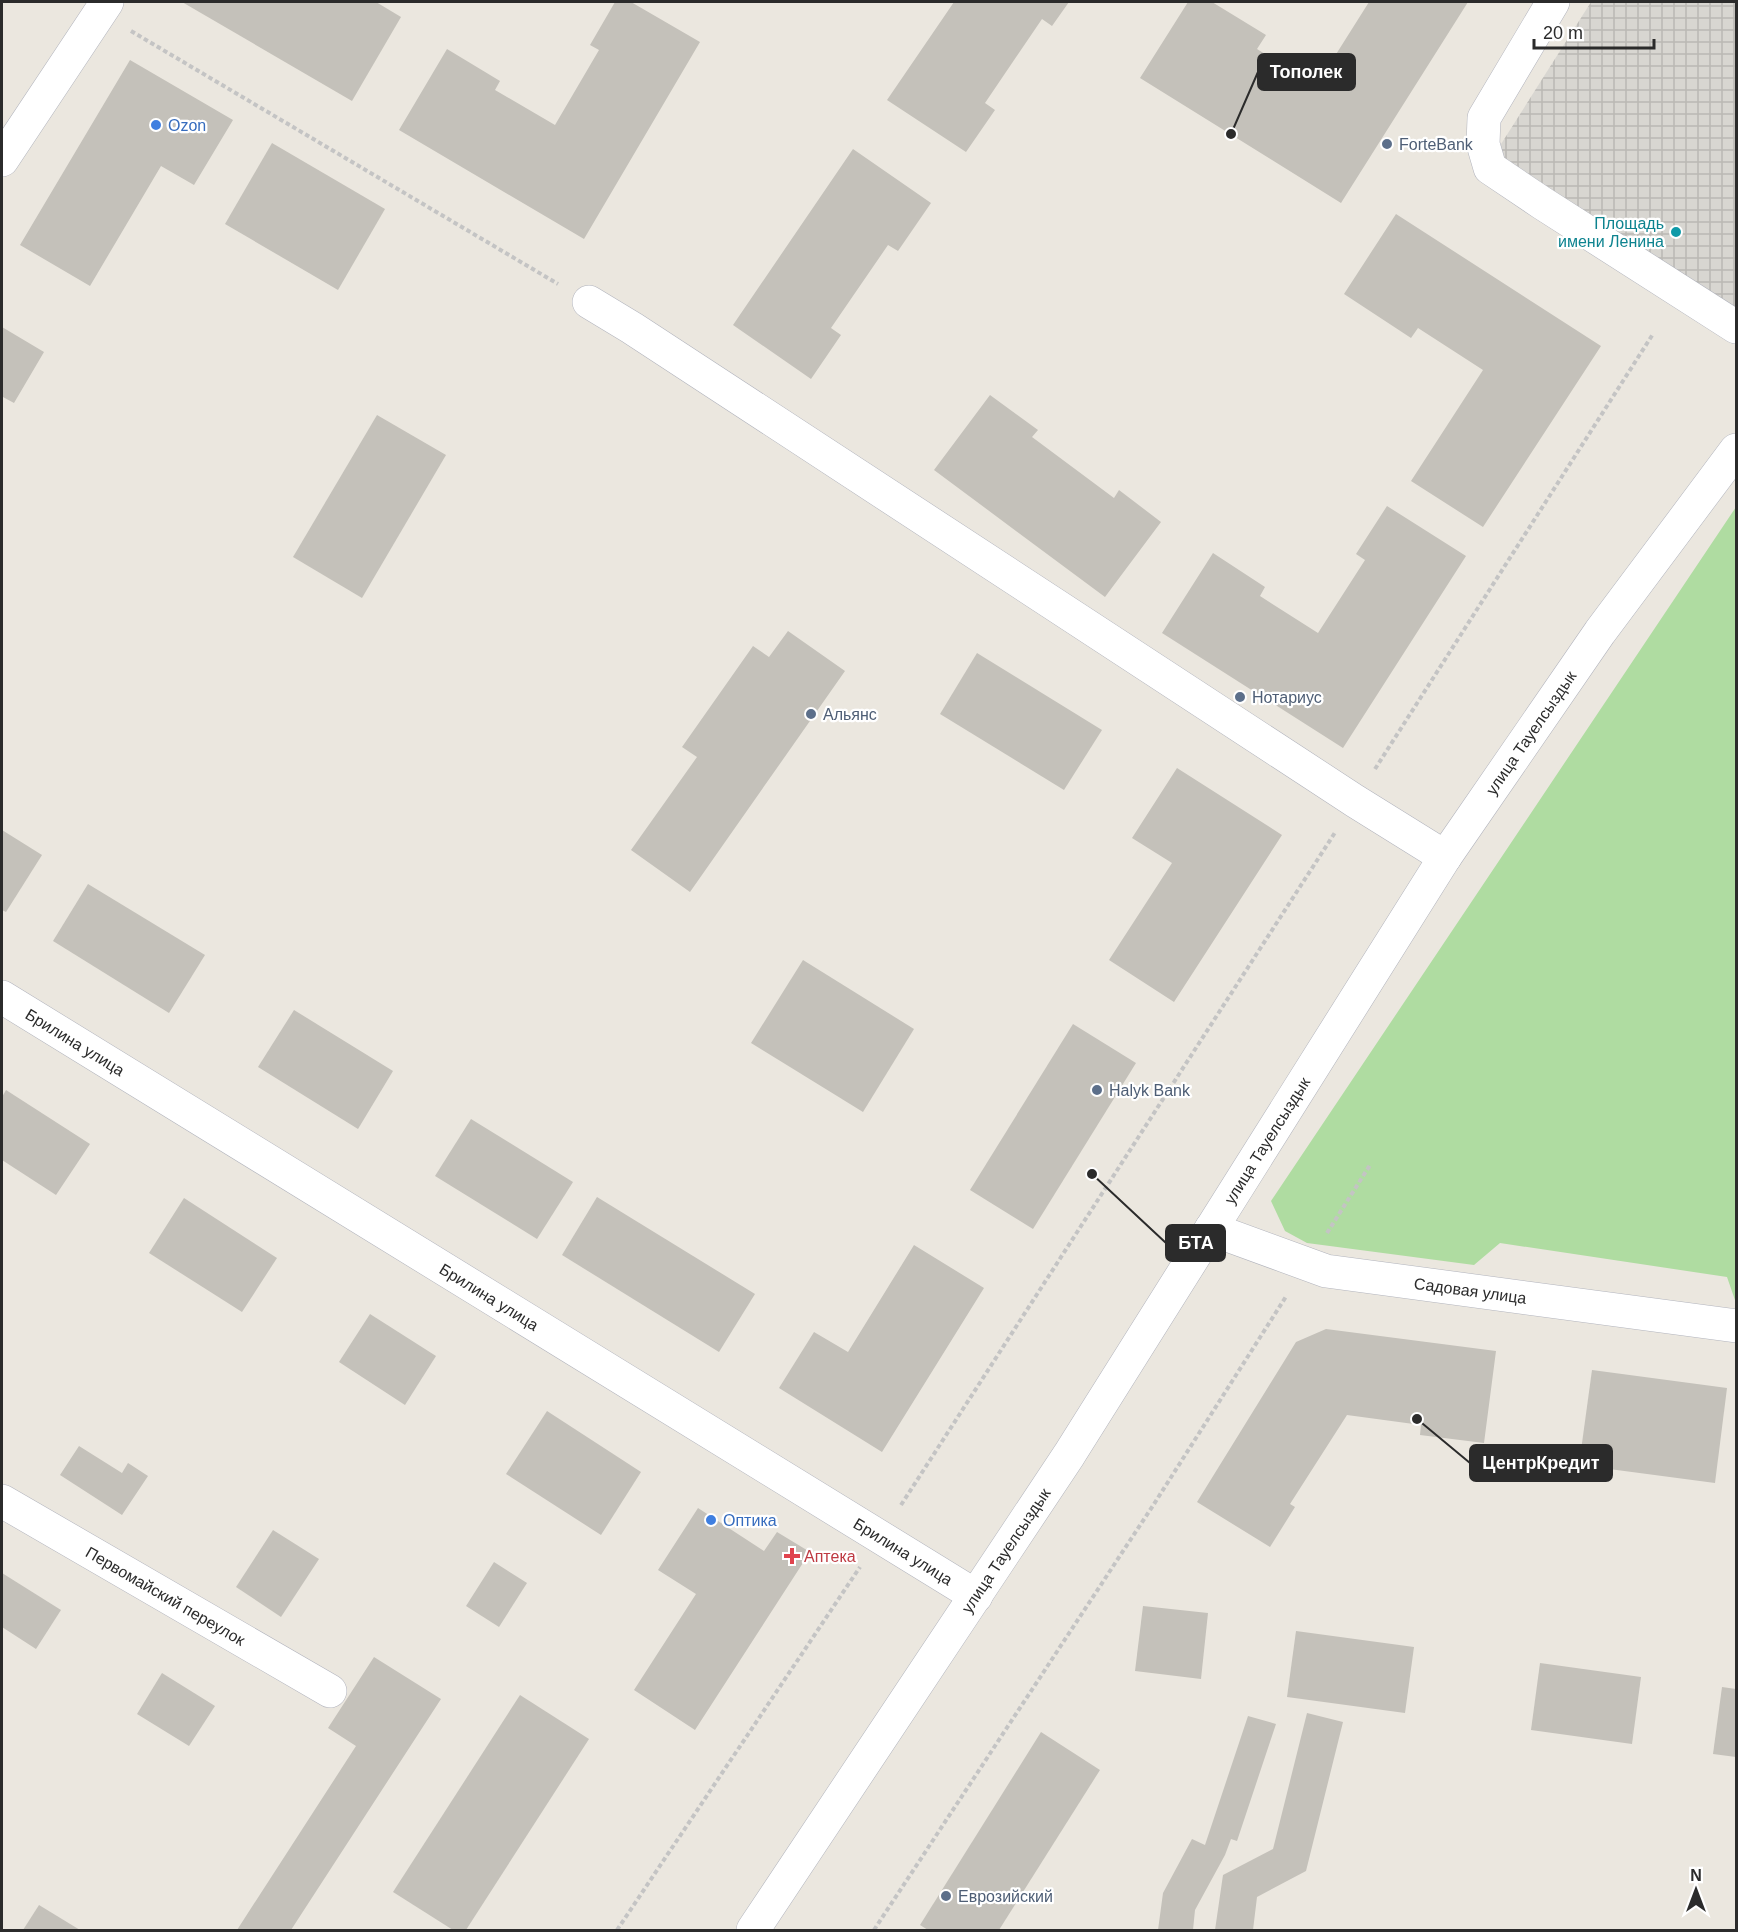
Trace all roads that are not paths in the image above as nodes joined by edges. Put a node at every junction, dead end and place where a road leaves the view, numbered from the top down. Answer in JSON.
{"nodes":[{"id":1,"x":1553,"y":2,"type":"edge"},
{"id":2,"x":95,"y":5,"type":"edge"},
{"id":3,"x":2,"y":160,"type":"edge"},
{"id":4,"x":589,"y":302,"type":"road end"},
{"id":5,"x":1737,"y":327,"type":"edge"},
{"id":6,"x":1737,"y":450,"type":"edge"},
{"id":7,"x":1445,"y":857,"type":"junction"},
{"id":8,"x":2,"y":997,"type":"edge"},
{"id":9,"x":1211,"y":1229,"type":"junction"},
{"id":10,"x":1737,"y":1326,"type":"edge"},
{"id":11,"x":2,"y":1501,"type":"edge"},
{"id":12,"x":976,"y":1596,"type":"junction"},
{"id":13,"x":330,"y":1691,"type":"dead end"},
{"id":14,"x":753,"y":1930,"type":"edge"}],
"edges":[{"from":1,"to":5,"type":"street"},
{"from":2,"to":3,"type":"street"},
{"from":4,"to":7,"type":"street"},
{"from":6,"to":7,"type":"street","name":"улица Тауелсыздык"},
{"from":7,"to":9,"type":"street","name":"улица Тауелсыздык"},
{"from":8,"to":12,"type":"street","name":"Брилина улица"},
{"from":9,"to":10,"type":"street","name":"Садовая улица"},
{"from":9,"to":12,"type":"street","name":"улица Тауелсыздык"},
{"from":11,"to":13,"type":"street","name":"Первомайский переулок"},
{"from":12,"to":14,"type":"street","name":"улица Тауелсыздык"}]}
